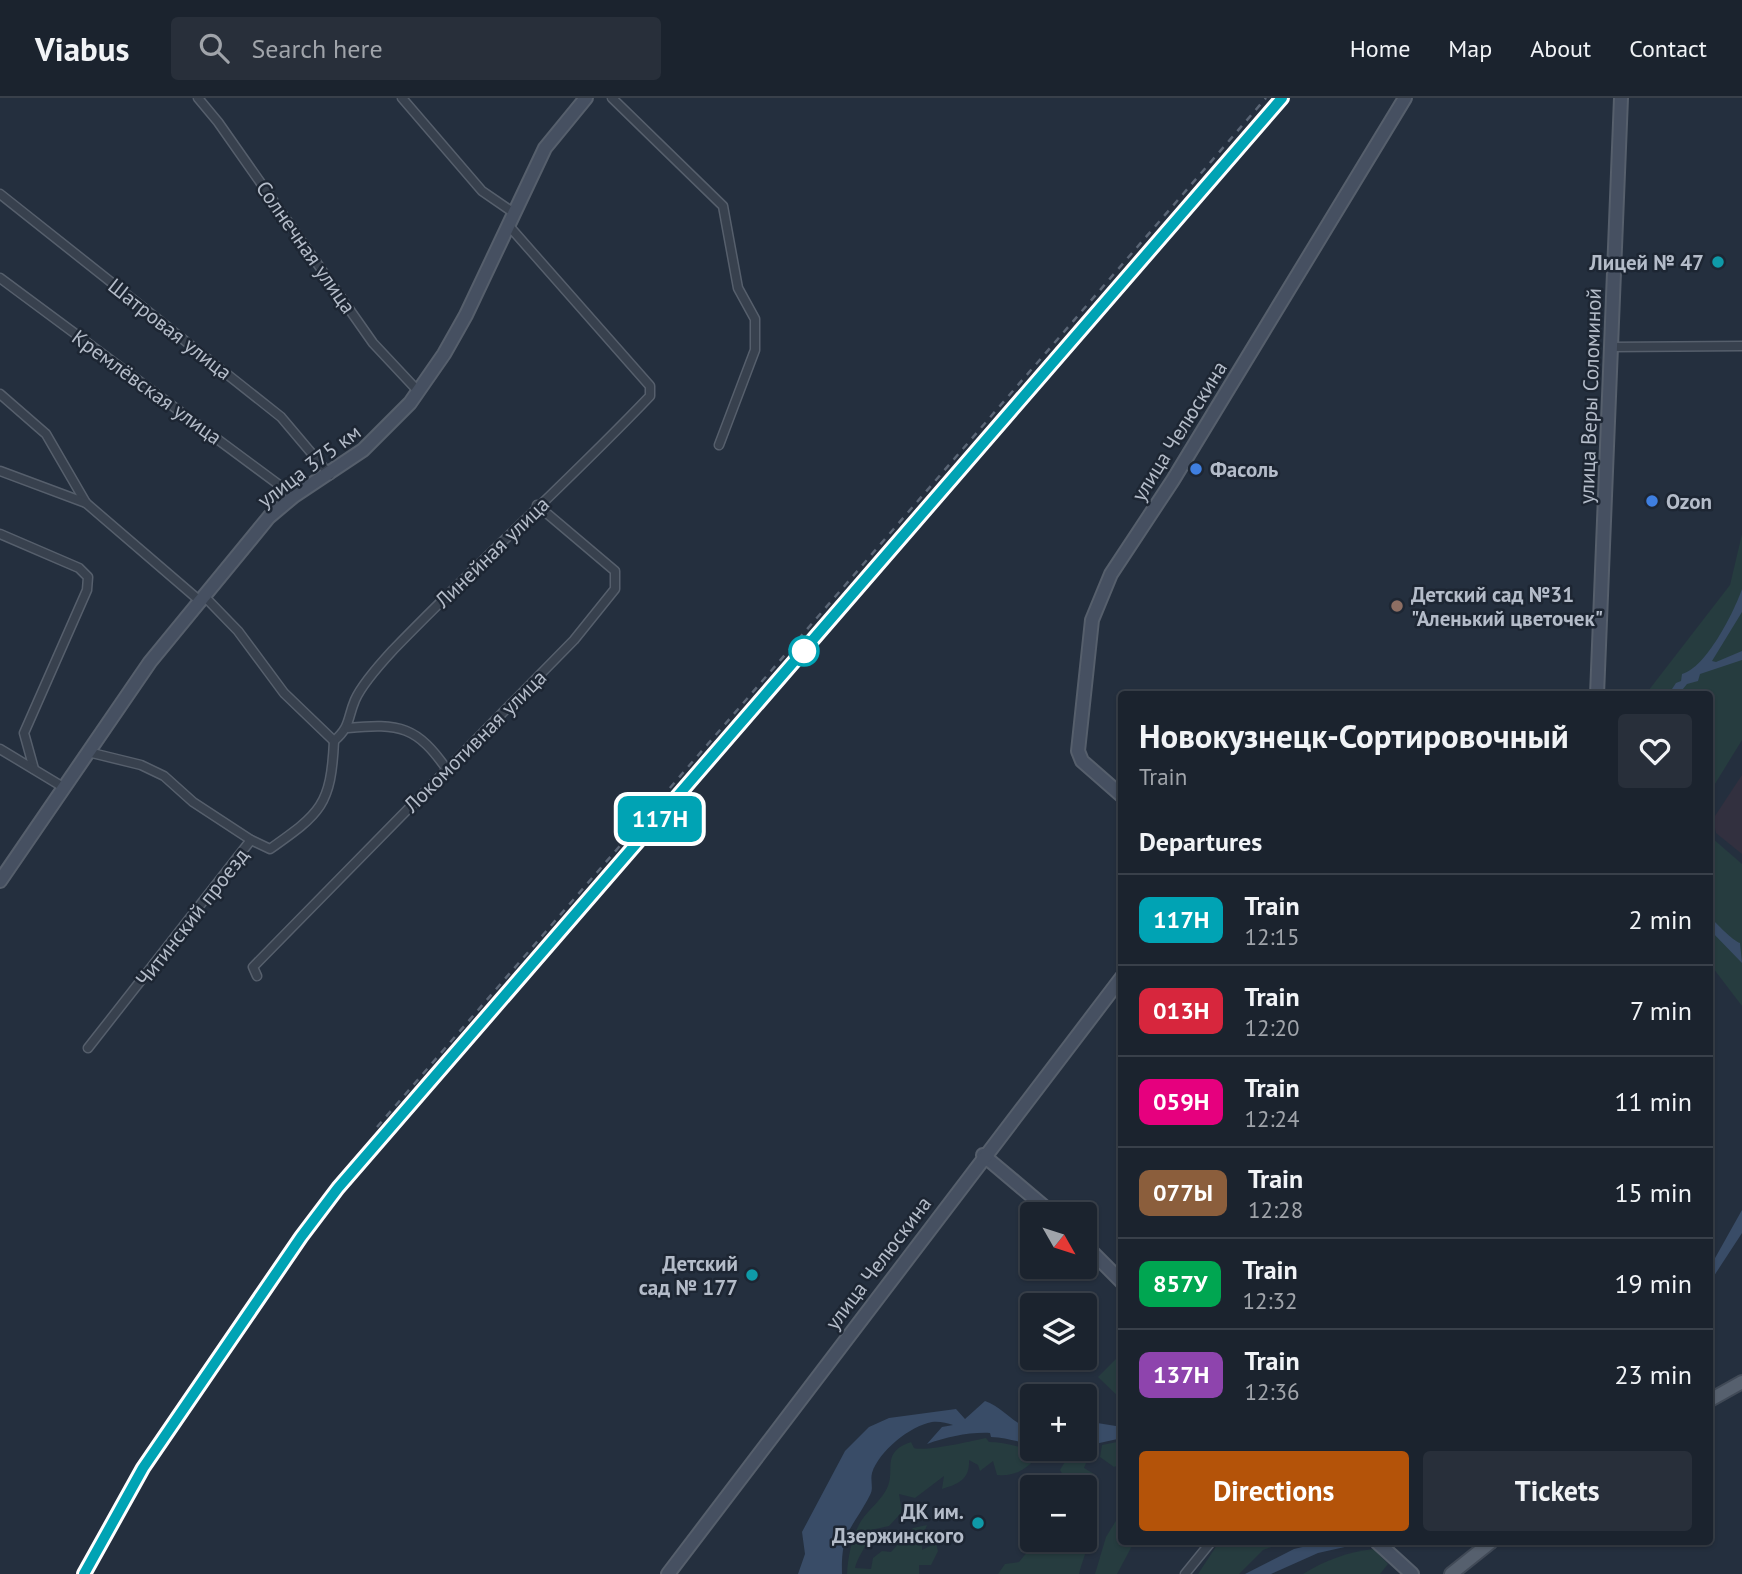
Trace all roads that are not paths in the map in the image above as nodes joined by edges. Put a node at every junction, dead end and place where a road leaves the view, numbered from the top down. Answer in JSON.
{"nodes":[{"id":1,"x":198,"y":98,"type":"edge"},
{"id":2,"x":402,"y":98,"type":"edge"},
{"id":3,"x":586,"y":98,"type":"edge"},
{"id":4,"x":612,"y":98,"type":"edge"},
{"id":5,"x":1405,"y":98,"type":"edge"},
{"id":6,"x":1621,"y":98,"type":"edge"},
{"id":7,"x":0,"y":194,"type":"edge"},
{"id":8,"x":512,"y":219,"type":"junction"},
{"id":9,"x":0,"y":278,"type":"edge"},
{"id":10,"x":1742,"y":346,"type":"edge"},
{"id":11,"x":1611,"y":347,"type":"junction"},
{"id":12,"x":418,"y":391,"type":"junction"},
{"id":13,"x":0,"y":394,"type":"edge"},
{"id":14,"x":719,"y":445,"type":"dead end"},
{"id":15,"x":0,"y":471,"type":"edge"},
{"id":16,"x":330,"y":475,"type":"junction"},
{"id":17,"x":294,"y":496,"type":"junction"},
{"id":18,"x":86,"y":503,"type":"junction"},
{"id":19,"x":537,"y":505,"type":"junction"},
{"id":20,"x":0,"y":534,"type":"edge"},
{"id":21,"x":202,"y":598,"type":"junction"},
{"id":22,"x":1597,"y":691,"type":"edge"},
{"id":23,"x":348,"y":728,"type":"junction"},
{"id":24,"x":334,"y":741,"type":"junction"},
{"id":25,"x":0,"y":749,"type":"edge"},
{"id":26,"x":88,"y":752,"type":"junction"},
{"id":27,"x":34,"y":769,"type":"junction"},
{"id":28,"x":448,"y":771,"type":"junction"},
{"id":29,"x":63,"y":787,"type":"junction"},
{"id":30,"x":1118,"y":792,"type":"edge"},
{"id":31,"x":251,"y":840,"type":"junction"},
{"id":32,"x":0,"y":881,"type":"edge"},
{"id":33,"x":257,"y":976,"type":"dead end"},
{"id":34,"x":1118,"y":982,"type":"edge"},
{"id":35,"x":88,"y":1048,"type":"dead end"},
{"id":36,"x":983,"y":1155,"type":"junction"},
{"id":37,"x":1039,"y":1202,"type":"edge"},
{"id":38,"x":1097,"y":1257,"type":"edge"},
{"id":39,"x":1118,"y":1278,"type":"edge"},
{"id":40,"x":1742,"y":1382,"type":"edge"},
{"id":41,"x":1713,"y":1397,"type":"edge"},
{"id":42,"x":1209,"y":1545,"type":"edge"},
{"id":43,"x":1380,"y":1545,"type":"edge"},
{"id":44,"x":1487,"y":1545,"type":"edge"},
{"id":45,"x":668,"y":1574,"type":"edge"},
{"id":46,"x":1185,"y":1574,"type":"edge"},
{"id":47,"x":1412,"y":1574,"type":"edge"},
{"id":48,"x":1451,"y":1574,"type":"edge"}],
"edges":[{"from":1,"to":12,"type":"street","name":"Солнечная улица"},
{"from":2,"to":8,"type":"street"},
{"from":3,"to":8,"type":"street","name":"улица 375 км"},
{"from":4,"to":14,"type":"street"},
{"from":5,"to":30,"type":"street","name":"улица Челюскина"},
{"from":6,"to":11,"type":"street","name":"улица Веры Соломиной"},
{"from":7,"to":16,"type":"street","name":"Шатровая улица"},
{"from":8,"to":12,"type":"street","name":"улица 375 км"},
{"from":8,"to":19,"type":"street","name":"Линейная улица"},
{"from":9,"to":17,"type":"street","name":"Кремлёвская улица"},
{"from":10,"to":11,"type":"street"},
{"from":11,"to":22,"type":"street","name":"улица Веры Соломиной"},
{"from":12,"to":16,"type":"street","name":"улица 375 км"},
{"from":13,"to":18,"type":"street"},
{"from":15,"to":18,"type":"street"},
{"from":16,"to":17,"type":"street","name":"улица 375 км"},
{"from":17,"to":21,"type":"street","name":"улица 375 км"},
{"from":18,"to":21,"type":"street"},
{"from":19,"to":23,"type":"street","name":"Линейная улица"},
{"from":19,"to":28,"type":"street","name":"Локомотивная улица"},
{"from":20,"to":27,"type":"street"},
{"from":21,"to":24,"type":"street"},
{"from":21,"to":26,"type":"street","name":"улица 375 км"},
{"from":23,"to":24,"type":"street"},
{"from":23,"to":28,"type":"street"},
{"from":24,"to":31,"type":"street","name":"Читинский проезд"},
{"from":25,"to":27,"type":"street"},
{"from":26,"to":29,"type":"street","name":"улица 375 км"},
{"from":26,"to":31,"type":"street"},
{"from":27,"to":29,"type":"street"},
{"from":28,"to":33,"type":"street","name":"Локомотивная улица"},
{"from":29,"to":32,"type":"street","name":"улица 375 км"},
{"from":31,"to":35,"type":"street","name":"Читинский проезд"},
{"from":34,"to":36,"type":"street","name":"улица Челюскина"},
{"from":36,"to":37,"type":"street"},
{"from":36,"to":45,"type":"street","name":"улица Челюскина"},
{"from":38,"to":39,"type":"street"},
{"from":40,"to":41,"type":"main road"},
{"from":42,"to":46,"type":"street"},
{"from":43,"to":47,"type":"street"},
{"from":44,"to":48,"type":"main road"}]}
